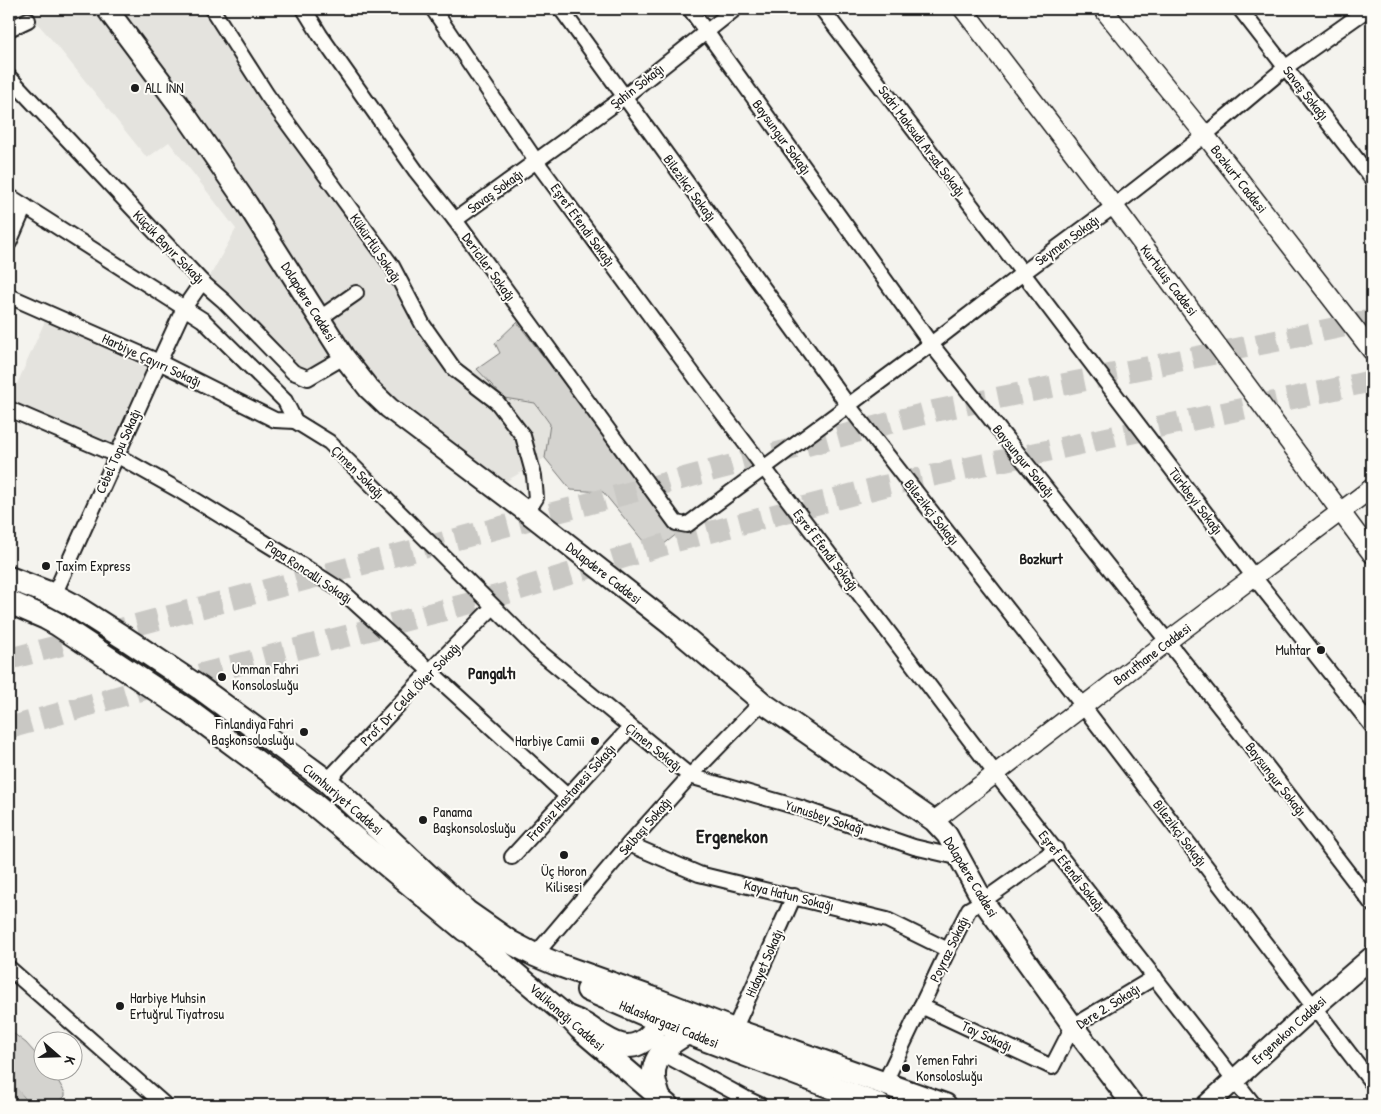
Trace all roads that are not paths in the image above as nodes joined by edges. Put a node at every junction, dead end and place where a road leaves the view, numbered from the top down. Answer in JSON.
{"nodes":[{"id":1,"x":108,"y":9,"type":"edge"},
{"id":2,"x":212,"y":9,"type":"edge"},
{"id":3,"x":304,"y":9,"type":"edge"},
{"id":4,"x":433,"y":9,"type":"edge"},
{"id":5,"x":561,"y":9,"type":"edge"},
{"id":6,"x":690,"y":9,"type":"edge"},
{"id":7,"x":735,"y":9,"type":"edge"},
{"id":8,"x":822,"y":9,"type":"edge"},
{"id":9,"x":963,"y":9,"type":"edge"},
{"id":10,"x":1103,"y":9,"type":"edge"},
{"id":11,"x":1240,"y":9,"type":"edge"},
{"id":12,"x":1368,"y":9,"type":"edge"},
{"id":13,"x":1372,"y":14,"type":"edge"},
{"id":14,"x":28,"y":20,"type":"dead end"},
{"id":15,"x":9,"y":30,"type":"edge"},
{"id":16,"x":707,"y":32,"type":"junction"},
{"id":17,"x":1286,"y":67,"type":"junction"},
{"id":18,"x":9,"y":77,"type":"edge"},
{"id":19,"x":624,"y":96,"type":"junction"},
{"id":20,"x":1205,"y":135,"type":"junction"},
{"id":21,"x":536,"y":161,"type":"junction"},
{"id":22,"x":1372,"y":179,"type":"edge"},
{"id":23,"x":9,"y":196,"type":"edge"},
{"id":24,"x":25,"y":206,"type":"junction"},
{"id":25,"x":1114,"y":206,"type":"junction"},
{"id":26,"x":455,"y":220,"type":"junction"},
{"id":27,"x":9,"y":243,"type":"edge"},
{"id":28,"x":1022,"y":273,"type":"junction"},
{"id":29,"x":202,"y":282,"type":"junction"},
{"id":30,"x":356,"y":292,"type":"dead end"},
{"id":31,"x":9,"y":296,"type":"edge"},
{"id":32,"x":184,"y":308,"type":"junction"},
{"id":33,"x":320,"y":318,"type":"junction"},
{"id":34,"x":931,"y":344,"type":"junction"},
{"id":35,"x":1372,"y":351,"type":"edge"},
{"id":36,"x":344,"y":358,"type":"junction"},
{"id":37,"x":159,"y":362,"type":"junction"},
{"id":38,"x":848,"y":405,"type":"junction"},
{"id":39,"x":9,"y":409,"type":"edge"},
{"id":40,"x":295,"y":421,"type":"junction"},
{"id":41,"x":116,"y":455,"type":"junction"},
{"id":42,"x":764,"y":468,"type":"junction"},
{"id":43,"x":1372,"y":488,"type":"edge"},
{"id":44,"x":527,"y":512,"type":"junction"},
{"id":45,"x":1341,"y":513,"type":"junction"},
{"id":46,"x":1372,"y":554,"type":"edge"},
{"id":47,"x":1254,"y":577,"type":"junction"},
{"id":48,"x":9,"y":578,"type":"edge"},
{"id":49,"x":54,"y":596,"type":"junction"},
{"id":50,"x":9,"y":602,"type":"edge"},
{"id":51,"x":493,"y":607,"type":"junction"},
{"id":52,"x":1168,"y":642,"type":"junction"},
{"id":53,"x":430,"y":671,"type":"junction"},
{"id":54,"x":762,"y":702,"type":"junction"},
{"id":55,"x":1083,"y":706,"type":"junction"},
{"id":56,"x":1372,"y":726,"type":"edge"},
{"id":57,"x":630,"y":728,"type":"junction"},
{"id":58,"x":996,"y":773,"type":"junction"},
{"id":59,"x":690,"y":776,"type":"junction"},
{"id":60,"x":327,"y":781,"type":"junction"},
{"id":61,"x":567,"y":796,"type":"junction"},
{"id":62,"x":934,"y":821,"type":"junction"},
{"id":63,"x":629,"y":844,"type":"junction"},
{"id":64,"x":1056,"y":849,"type":"junction"},
{"id":65,"x":512,"y":857,"type":"dead end"},
{"id":66,"x":961,"y":858,"type":"junction"},
{"id":67,"x":794,"y":896,"type":"junction"},
{"id":68,"x":983,"y":901,"type":"junction"},
{"id":69,"x":1372,"y":904,"type":"edge"},
{"id":70,"x":465,"y":930,"type":"junction"},
{"id":71,"x":948,"y":950,"type":"junction"},
{"id":72,"x":535,"y":955,"type":"junction"},
{"id":73,"x":1372,"y":957,"type":"edge"},
{"id":74,"x":9,"y":968,"type":"edge"},
{"id":75,"x":1155,"y":977,"type":"junction"},
{"id":76,"x":652,"y":998,"type":"junction"},
{"id":77,"x":921,"y":1006,"type":"junction"},
{"id":78,"x":1314,"y":1007,"type":"junction"},
{"id":79,"x":568,"y":1017,"type":"junction"},
{"id":80,"x":657,"y":1020,"type":"junction"},
{"id":81,"x":1073,"y":1026,"type":"junction"},
{"id":82,"x":730,"y":1028,"type":"junction"},
{"id":83,"x":688,"y":1032,"type":"junction"},
{"id":84,"x":662,"y":1054,"type":"junction"},
{"id":85,"x":1052,"y":1067,"type":"joint"},
{"id":86,"x":1234,"y":1080,"type":"junction"},
{"id":87,"x":1372,"y":1083,"type":"edge"},
{"id":88,"x":881,"y":1095,"type":"edge"},
{"id":89,"x":663,"y":1101,"type":"edge"},
{"id":90,"x":165,"y":1105,"type":"edge"},
{"id":91,"x":760,"y":1105,"type":"edge"},
{"id":92,"x":945,"y":1105,"type":"edge"},
{"id":93,"x":1133,"y":1105,"type":"edge"},
{"id":94,"x":1206,"y":1105,"type":"edge"},
{"id":95,"x":1254,"y":1105,"type":"edge"}],
"edges":[{"from":1,"to":33,"type":"main road","name":"Dolapdere Caddesi"},
{"from":2,"to":44,"type":"street","name":"Kükürtlü Sokağı"},
{"from":3,"to":26,"type":"street","name":"Dericiler Sokağı"},
{"from":4,"to":21,"type":"street","name":"Eşref Efendi Sokağı"},
{"from":5,"to":19,"type":"street","name":"Bilezikçi Sokağı"},
{"from":6,"to":16,"type":"street","name":"Baysungur Sokağı"},
{"from":7,"to":16,"type":"street","name":"Şahin Sokağı"},
{"from":8,"to":28,"type":"street","name":"Sadri Maksudi Arsal Sokağı"},
{"from":9,"to":25,"type":"street","name":"Kurtuluş Caddesi"},
{"from":10,"to":20,"type":"street","name":"Bozkurt Caddesi"},
{"from":11,"to":17,"type":"street","name":"Savaş Sokağı"},
{"from":12,"to":13,"type":"street"},
{"from":12,"to":17,"type":"street","name":"Seymen Sokağı"},
{"from":14,"to":15,"type":"street"},
{"from":16,"to":19,"type":"street","name":"Şahin Sokağı"},
{"from":16,"to":34,"type":"street","name":"Baysungur Sokağı"},
{"from":17,"to":20,"type":"street","name":"Seymen Sokağı"},
{"from":17,"to":22,"type":"street","name":"Savaş Sokağı"},
{"from":18,"to":29,"type":"street","name":"Küçük Bayır Sokağı"},
{"from":19,"to":21,"type":"street","name":"Şahin Sokağı"},
{"from":19,"to":38,"type":"street","name":"Bilezikçi Sokağı"},
{"from":20,"to":25,"type":"street","name":"Seymen Sokağı"},
{"from":20,"to":35,"type":"street","name":"Bozkurt Caddesi"},
{"from":21,"to":26,"type":"street","name":"Savaş Sokağı"},
{"from":21,"to":42,"type":"street","name":"Eşref Efendi Sokağı"},
{"from":23,"to":24,"type":"street","name":"Çimen Sokağı"},
{"from":24,"to":27,"type":"street"},
{"from":24,"to":32,"type":"street","name":"Çimen Sokağı"},
{"from":25,"to":28,"type":"street","name":"Seymen Sokağı"},
{"from":25,"to":45,"type":"street","name":"Kurtuluş Caddesi"},
{"from":26,"to":42,"type":"street","name":"Dericiler Sokağı"},
{"from":28,"to":34,"type":"street","name":"Seymen Sokağı"},
{"from":28,"to":47,"type":"street","name":"Türkbeyi Sokağı"},
{"from":29,"to":32,"type":"street","name":"Cebel Topu Sokağı"},
{"from":29,"to":36,"type":"street","name":"Küçük Bayır Sokağı"},
{"from":30,"to":33,"type":"street"},
{"from":31,"to":37,"type":"street","name":"Harbiye Çayırı Sokağı"},
{"from":32,"to":37,"type":"street","name":"Cebel Topu Sokağı"},
{"from":32,"to":40,"type":"street","name":"Çimen Sokağı"},
{"from":33,"to":36,"type":"main road","name":"Dolapdere Caddesi"},
{"from":34,"to":38,"type":"street","name":"Seymen Sokağı"},
{"from":34,"to":52,"type":"street","name":"Baysungur Sokağı"},
{"from":36,"to":44,"type":"main road","name":"Dolapdere Caddesi"},
{"from":37,"to":40,"type":"street","name":"Harbiye Çayırı Sokağı"},
{"from":37,"to":41,"type":"street","name":"Cebel Topu Sokağı"},
{"from":38,"to":42,"type":"street","name":"Seymen Sokağı"},
{"from":38,"to":55,"type":"street","name":"Bilezikçi Sokağı"},
{"from":39,"to":41,"type":"street","name":"Papa Roncalli Sokağı"},
{"from":40,"to":51,"type":"street","name":"Çimen Sokağı"},
{"from":41,"to":49,"type":"street","name":"Cebel Topu Sokağı"},
{"from":41,"to":53,"type":"street","name":"Papa Roncalli Sokağı"},
{"from":42,"to":58,"type":"street","name":"Eşref Efendi Sokağı"},
{"from":43,"to":45,"type":"street","name":"Baruthane Caddesi"},
{"from":44,"to":54,"type":"main road","name":"Dolapdere Caddesi"},
{"from":45,"to":46,"type":"street","name":"Kurtuluş Caddesi"},
{"from":45,"to":47,"type":"street","name":"Baruthane Caddesi"},
{"from":47,"to":52,"type":"street","name":"Baruthane Caddesi"},
{"from":47,"to":56,"type":"street","name":"Türkbeyi Sokağı"},
{"from":48,"to":49,"type":"main road","name":"Cumhuriyet Caddesi"},
{"from":49,"to":60,"type":"main road","name":"Cumhuriyet Caddesi"},
{"from":50,"to":70,"type":"main road","name":"Cumhuriyet Caddesi"},
{"from":51,"to":53,"type":"street","name":"Prof. Dr. Celal Öker Sokağı"},
{"from":51,"to":57,"type":"street","name":"Çimen Sokağı"},
{"from":52,"to":55,"type":"street","name":"Baruthane Caddesi"},
{"from":52,"to":69,"type":"street","name":"Baysungur Sokağı"},
{"from":53,"to":60,"type":"street","name":"Prof. Dr. Celal Öker Sokağı"},
{"from":53,"to":61,"type":"street","name":"Papa Roncalli Sokağı"},
{"from":54,"to":59,"type":"street","name":"Selbaşı Sokağı"},
{"from":54,"to":62,"type":"main road","name":"Dolapdere Caddesi"},
{"from":55,"to":58,"type":"street","name":"Baruthane Caddesi"},
{"from":55,"to":78,"type":"street","name":"Bilezikçi Sokağı"},
{"from":57,"to":59,"type":"street","name":"Çimen Sokağı"},
{"from":57,"to":61,"type":"street","name":"Fransız Hastanesi Sokağı"},
{"from":58,"to":62,"type":"street","name":"Baruthane Caddesi"},
{"from":58,"to":64,"type":"street","name":"Eşref Efendi Sokağı"},
{"from":59,"to":63,"type":"street","name":"Selbaşı Sokağı"},
{"from":59,"to":66,"type":"street","name":"Yunusbey Sokağı"},
{"from":60,"to":72,"type":"main road","name":"Cumhuriyet Caddesi"},
{"from":61,"to":65,"type":"street","name":"Fransız Hastanesi Sokağı"},
{"from":62,"to":66,"type":"main road","name":"Dolapdere Caddesi"},
{"from":63,"to":67,"type":"street","name":"Kaya Hatun Sokağı"},
{"from":63,"to":72,"type":"street","name":"Selbaşı Sokağı"},
{"from":64,"to":68,"type":"street","name":"Poyraz Sokağı"},
{"from":64,"to":75,"type":"street","name":"Eşref Efendi Sokağı"},
{"from":66,"to":68,"type":"main road","name":"Dolapdere Caddesi"},
{"from":67,"to":71,"type":"street","name":"Kaya Hatun Sokağı"},
{"from":67,"to":82,"type":"street","name":"Hidayet Sokağı"},
{"from":68,"to":71,"type":"street","name":"Poyraz Sokağı"},
{"from":68,"to":81,"type":"main road","name":"Dolapdere Caddesi"},
{"from":70,"to":79,"type":"main road","name":"Valikonağı Caddesi"},
{"from":70,"to":80,"type":"main road","name":"Halaskargazi Caddesi"},
{"from":71,"to":77,"type":"street","name":"Poyraz Sokağı"},
{"from":72,"to":76,"type":"main road","name":"Cumhuriyet Caddesi"},
{"from":73,"to":78,"type":"main road","name":"Ergenekon Caddesi"},
{"from":74,"to":90,"type":"street"},
{"from":75,"to":81,"type":"street","name":"Dere 2. Sokağı"},
{"from":75,"to":86,"type":"street","name":"Eşref Efendi Sokağı"},
{"from":76,"to":80,"type":"main road"},
{"from":76,"to":82,"type":"main road","name":"Halaskargazi Caddesi"},
{"from":77,"to":85,"type":"street","name":"Tay Sokağı"},
{"from":77,"to":88,"type":"street","name":"Poyraz Sokağı"},
{"from":78,"to":86,"type":"main road","name":"Ergenekon Caddesi"},
{"from":78,"to":87,"type":"street","name":"Bilezikçi Sokağı"},
{"from":79,"to":80,"type":"main road"},
{"from":79,"to":89,"type":"main road","name":"Valikonağı Caddesi"},
{"from":80,"to":83,"type":"main road","name":"Halaskargazi Caddesi"},
{"from":81,"to":85,"type":"street","name":"Dere 2. Sokağı"},
{"from":81,"to":93,"type":"main road","name":"Dolapdere Caddesi"},
{"from":82,"to":83,"type":"main road"},
{"from":82,"to":88,"type":"main road","name":"Halaskargazi Caddesi"},
{"from":83,"to":84,"type":"main road"},
{"from":83,"to":88,"type":"main road","name":"Halaskargazi Caddesi"},
{"from":84,"to":89,"type":"main road"},
{"from":84,"to":91,"type":"street"},
{"from":86,"to":94,"type":"main road","name":"Ergenekon Caddesi"},
{"from":86,"to":95,"type":"street","name":"Eşref Efendi Sokağı"},
{"from":88,"to":92,"type":"main road","name":"Halaskargazi Caddesi"}]}
